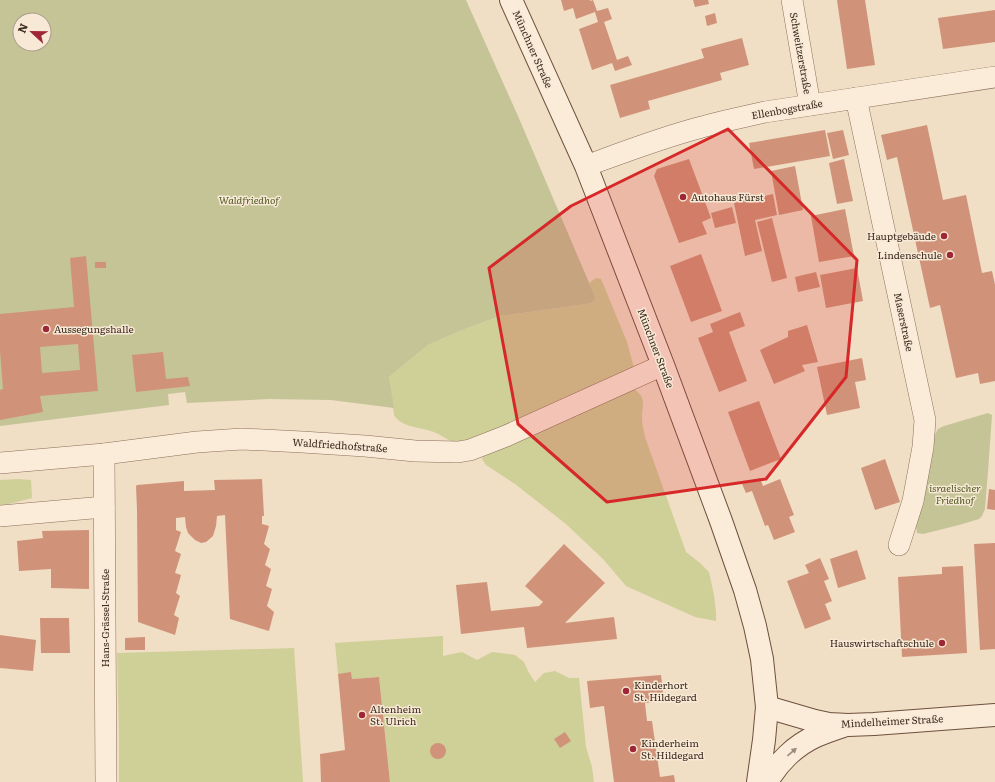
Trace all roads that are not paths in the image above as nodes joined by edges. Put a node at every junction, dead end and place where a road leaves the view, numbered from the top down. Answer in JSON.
{"nodes":[{"id":1,"x":511,"y":0,"type":"edge"},
{"id":2,"x":792,"y":0,"type":"edge"},
{"id":3,"x":995,"y":77,"type":"edge"},
{"id":4,"x":856,"y":98,"type":"junction"},
{"id":5,"x":810,"y":105,"type":"junction"},
{"id":6,"x":586,"y":166,"type":"junction"},
{"id":7,"x":663,"y":364,"type":"junction"},
{"id":8,"x":104,"y":454,"type":"junction"},
{"id":9,"x":0,"y":463,"type":"edge"},
{"id":10,"x":104,"y":507,"type":"junction"},
{"id":11,"x":0,"y":516,"type":"edge"},
{"id":12,"x":899,"y":545,"type":"dead end"},
{"id":13,"x":767,"y":707,"type":"junction"},
{"id":14,"x":995,"y":715,"type":"edge"},
{"id":15,"x":848,"y":725,"type":"junction"},
{"id":16,"x":106,"y":782,"type":"edge"},
{"id":17,"x":758,"y":782,"type":"edge"},
{"id":18,"x":767,"y":782,"type":"edge"}],
"edges":[{"from":1,"to":6,"type":"street","name":"Münchner Straße"},
{"from":2,"to":5,"type":"street","name":"Schweitzerstraße"},
{"from":3,"to":4,"type":"street","name":"Ellenbogstraße"},
{"from":4,"to":5,"type":"street","name":"Ellenbogstraße"},
{"from":4,"to":12,"type":"street","name":"Maserstraße"},
{"from":5,"to":6,"type":"street","name":"Ellenbogstraße"},
{"from":6,"to":7,"type":"street","name":"Münchner Straße"},
{"from":7,"to":8,"type":"street","name":"Waldfriedhofstraße"},
{"from":7,"to":13,"type":"street","name":"Münchner Straße"},
{"from":8,"to":9,"type":"street","name":"Waldfriedhofstraße"},
{"from":8,"to":10,"type":"street","name":"Hans-Grässel-Straße"},
{"from":10,"to":11,"type":"street"},
{"from":10,"to":16,"type":"street","name":"Hans-Grässel-Straße"},
{"from":13,"to":15,"type":"street","name":"Mindelheimer Straße"},
{"from":13,"to":17,"type":"street","name":"Münchner Straße"},
{"from":14,"to":15,"type":"street","name":"Mindelheimer Straße"},
{"from":18,"to":15,"type":"street","one_way":true}]}
